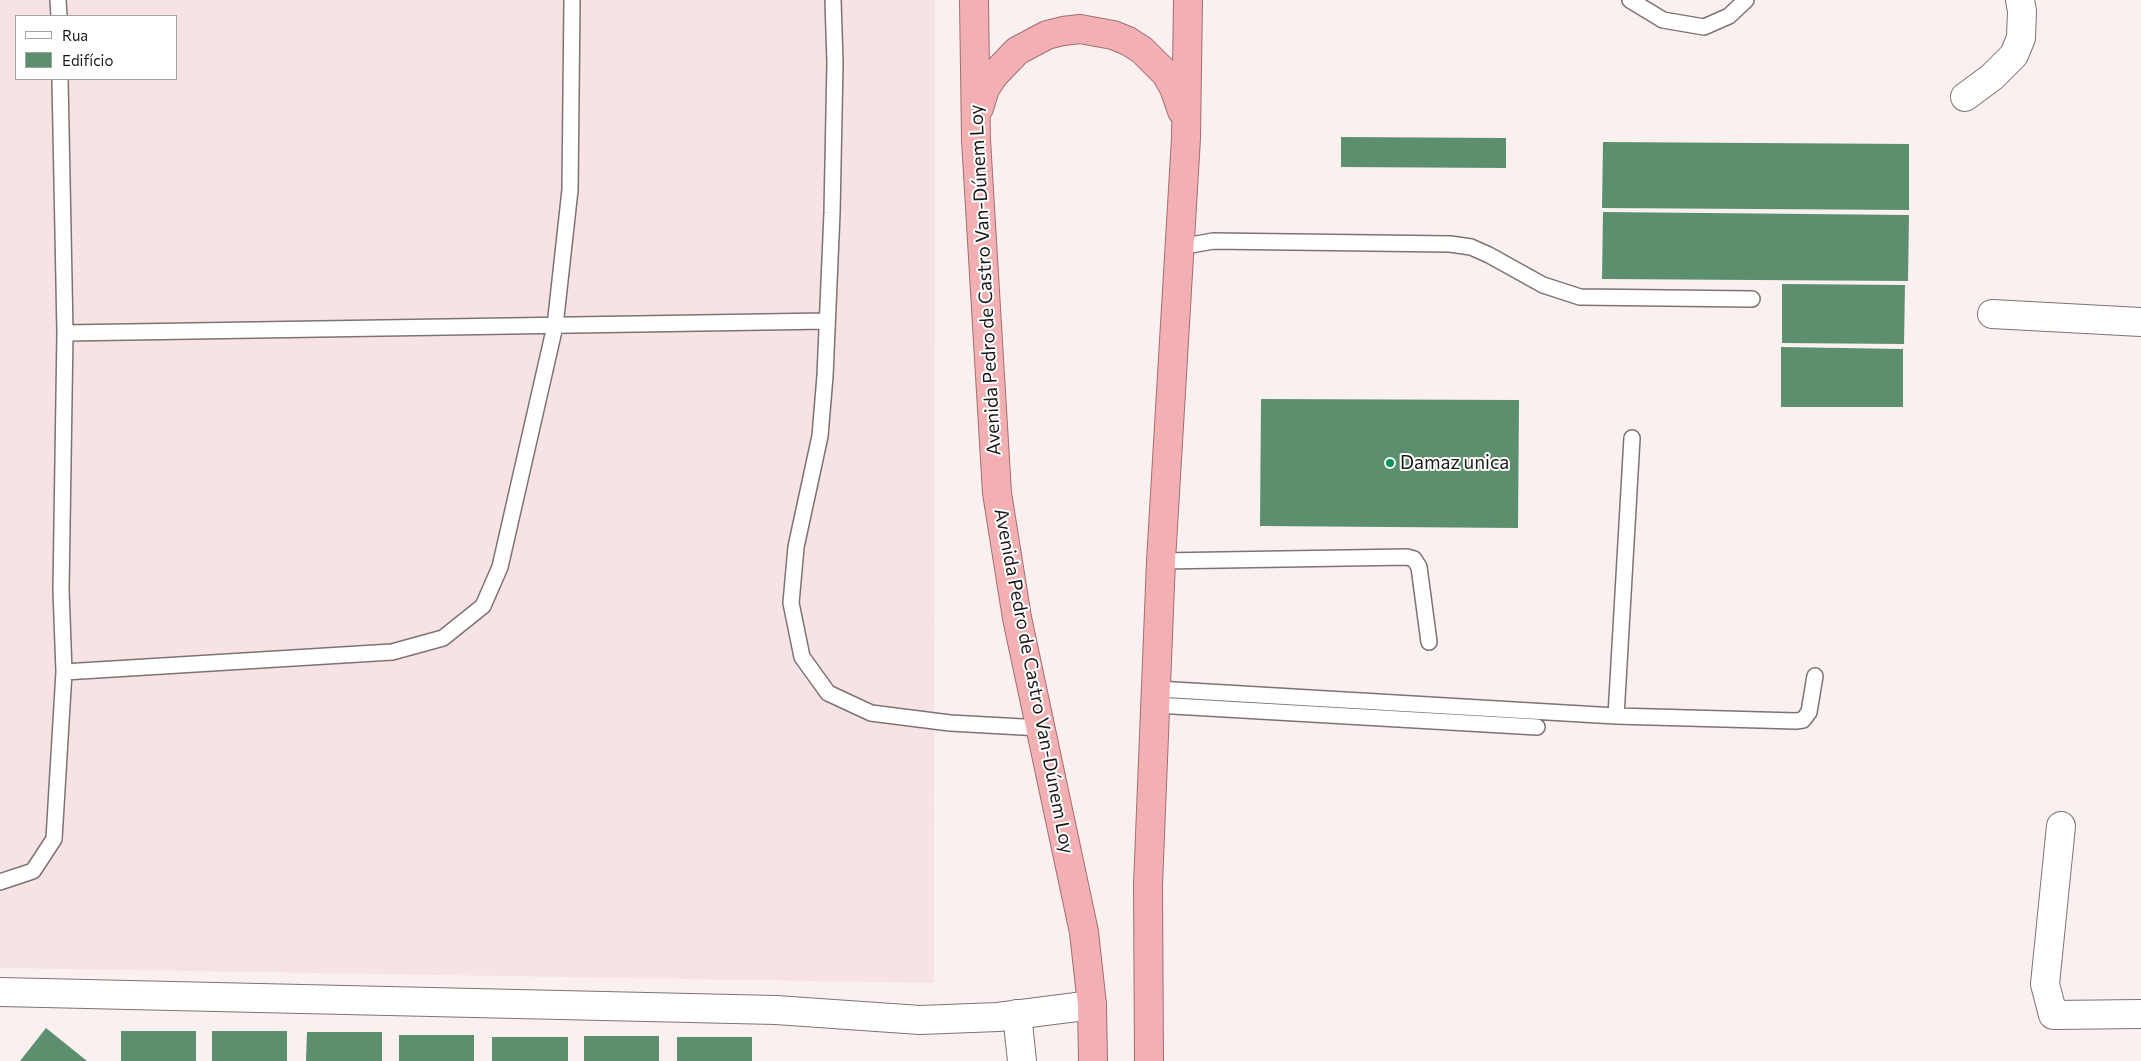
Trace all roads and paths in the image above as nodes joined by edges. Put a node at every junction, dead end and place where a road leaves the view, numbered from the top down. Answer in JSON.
{"nodes":[{"id":1,"x":58,"y":0,"type":"edge"},
{"id":2,"x":572,"y":0,"type":"edge"},
{"id":3,"x":833,"y":0,"type":"edge"},
{"id":4,"x":974,"y":0,"type":"edge"},
{"id":5,"x":1188,"y":0,"type":"edge"},
{"id":6,"x":1630,"y":0,"type":"edge"},
{"id":7,"x":1746,"y":0,"type":"edge"},
{"id":8,"x":2020,"y":0,"type":"edge"},
{"id":9,"x":59,"y":15,"type":"edge"},
{"id":10,"x":60,"y":80,"type":"edge"},
{"id":11,"x":1965,"y":97,"type":"dead end"},
{"id":12,"x":1186,"y":138,"type":"junction"},
{"id":13,"x":976,"y":140,"type":"junction"},
{"id":14,"x":1180,"y":247,"type":"junction"},
{"id":15,"x":1752,"y":299,"type":"dead end"},
{"id":16,"x":1992,"y":314,"type":"dead end"},
{"id":17,"x":827,"y":321,"type":"junction"},
{"id":18,"x":2141,"y":322,"type":"edge"},
{"id":19,"x":555,"y":326,"type":"junction"},
{"id":20,"x":65,"y":332,"type":"junction"},
{"id":21,"x":1632,"y":438,"type":"dead end"},
{"id":22,"x":1160,"y":561,"type":"junction"},
{"id":23,"x":1429,"y":642,"type":"dead end"},
{"id":24,"x":64,"y":672,"type":"junction"},
{"id":25,"x":1815,"y":676,"type":"dead end"},
{"id":26,"x":1156,"y":697,"type":"junction"},
{"id":27,"x":1616,"y":716,"type":"junction"},
{"id":28,"x":1537,"y":727,"type":"dead end"},
{"id":29,"x":1041,"y":728,"type":"junction"},
{"id":30,"x":2061,"y":826,"type":"dead end"},
{"id":31,"x":0,"y":882,"type":"edge"},
{"id":32,"x":0,"y":992,"type":"edge"},
{"id":33,"x":1092,"y":1005,"type":"junction"},
{"id":34,"x":1017,"y":1014,"type":"junction"},
{"id":35,"x":2141,"y":1014,"type":"edge"},
{"id":36,"x":1090,"y":1058,"type":"edge"},
{"id":37,"x":1022,"y":1061,"type":"edge"},
{"id":38,"x":1149,"y":1061,"type":"edge"}],
"edges":[{"from":1,"to":9,"type":"lane"},
{"from":2,"to":19,"type":"lane"},
{"from":3,"to":17,"type":"lane"},
{"from":4,"to":13,"type":"highway","name":"Avenida Pedro de Castro Van-Dúnem Loy"},
{"from":5,"to":12,"type":"highway"},
{"from":6,"to":7,"type":"lane"},
{"from":8,"to":11,"type":"street"},
{"from":10,"to":20,"type":"lane"},
{"from":12,"to":13,"type":"highway"},
{"from":12,"to":14,"type":"highway"},
{"from":13,"to":29,"type":"highway","name":"Avenida Pedro de Castro Van-Dúnem Loy"},
{"from":14,"to":15,"type":"lane"},
{"from":14,"to":22,"type":"highway"},
{"from":16,"to":18,"type":"street"},
{"from":17,"to":19,"type":"lane"},
{"from":17,"to":29,"type":"lane"},
{"from":19,"to":20,"type":"lane"},
{"from":19,"to":24,"type":"lane"},
{"from":20,"to":24,"type":"lane"},
{"from":21,"to":27,"type":"lane"},
{"from":22,"to":23,"type":"lane"},
{"from":22,"to":26,"type":"highway"},
{"from":24,"to":31,"type":"lane"},
{"from":25,"to":27,"type":"lane"},
{"from":26,"to":27,"type":"lane"},
{"from":26,"to":28,"type":"lane"},
{"from":26,"to":38,"type":"highway"},
{"from":29,"to":33,"type":"highway","name":"Avenida Pedro de Castro Van-Dúnem Loy"},
{"from":30,"to":35,"type":"street"},
{"from":32,"to":34,"type":"street"},
{"from":33,"to":34,"type":"street"},
{"from":33,"to":36,"type":"highway","name":"Avenida Pedro de Castro Van-Dúnem Loy"},
{"from":34,"to":37,"type":"street"}]}
